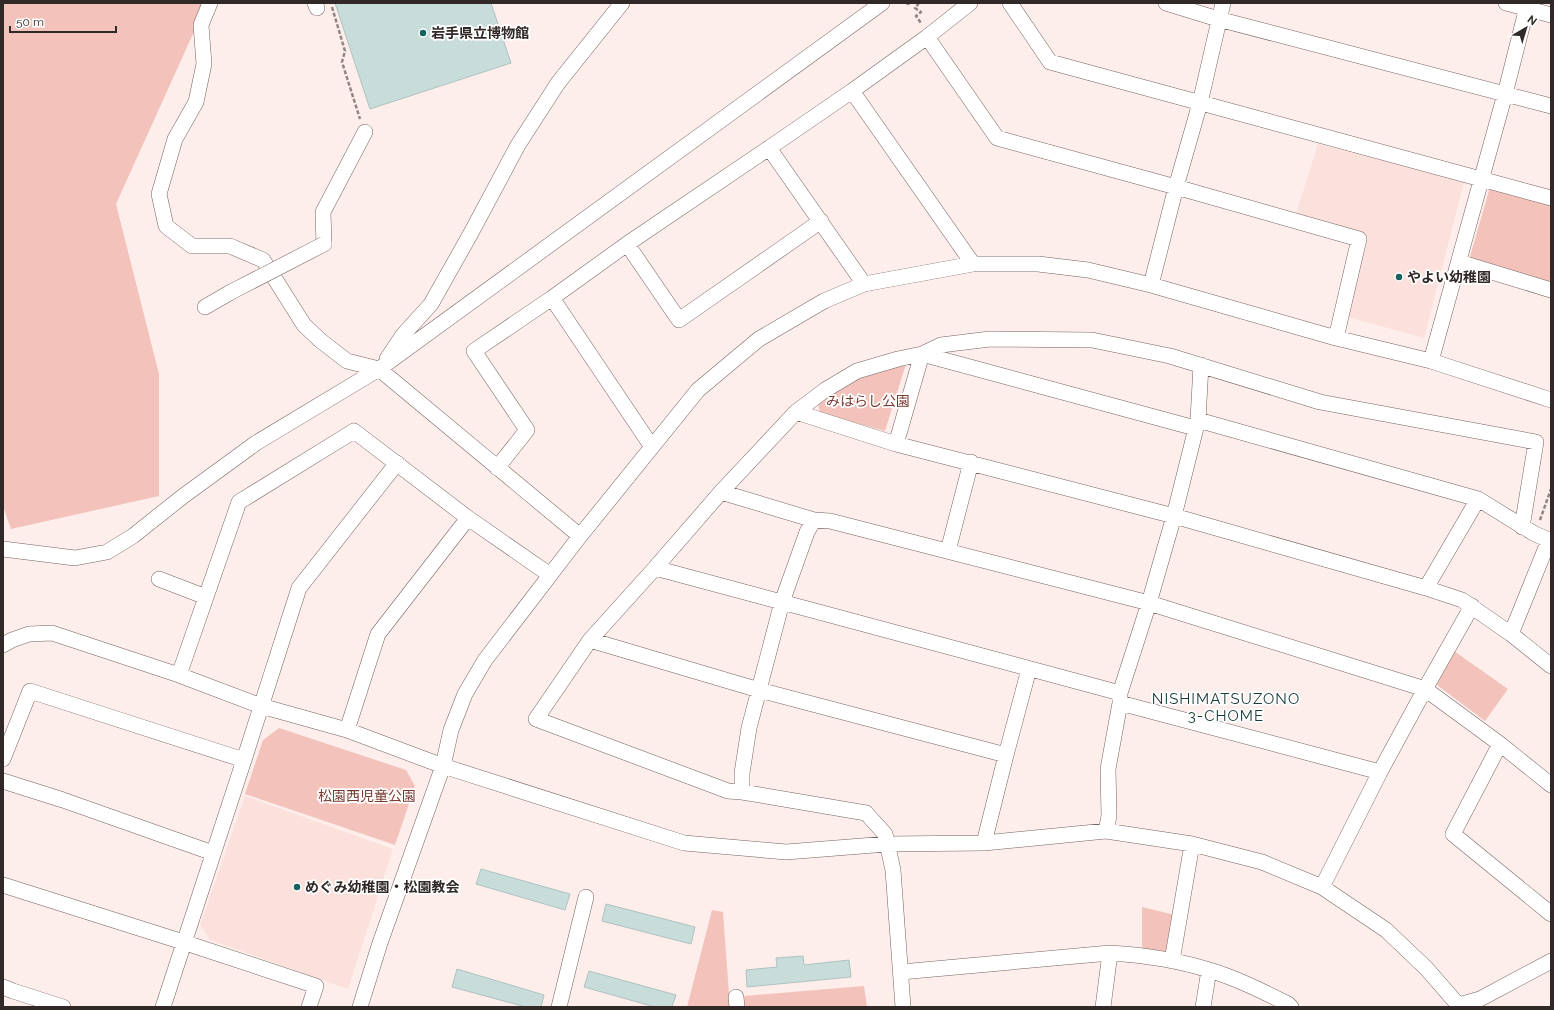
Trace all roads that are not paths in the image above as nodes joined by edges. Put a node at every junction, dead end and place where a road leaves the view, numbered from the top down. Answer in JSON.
{"nodes":[{"id":1,"x":210,"y":3,"type":"edge"},
{"id":2,"x":622,"y":3,"type":"edge"},
{"id":3,"x":882,"y":3,"type":"edge"},
{"id":4,"x":970,"y":3,"type":"edge"},
{"id":5,"x":1010,"y":3,"type":"edge"},
{"id":6,"x":1166,"y":3,"type":"edge"},
{"id":7,"x":1223,"y":3,"type":"edge"},
{"id":8,"x":1506,"y":3,"type":"edge"},
{"id":9,"x":1528,"y":6,"type":"edge"},
{"id":10,"x":1551,"y":15,"type":"edge"},
{"id":11,"x":1218,"y":19,"type":"junction"},
{"id":12,"x":927,"y":37,"type":"junction"},
{"id":13,"x":852,"y":91,"type":"junction"},
{"id":14,"x":1505,"y":94,"type":"junction"},
{"id":15,"x":1200,"y":103,"type":"junction"},
{"id":16,"x":1551,"y":106,"type":"edge"},
{"id":17,"x":365,"y":132,"type":"road end"},
{"id":18,"x":769,"y":148,"type":"junction"},
{"id":19,"x":1482,"y":178,"type":"junction"},
{"id":20,"x":1176,"y":187,"type":"junction"},
{"id":21,"x":1551,"y":198,"type":"edge"},
{"id":22,"x":821,"y":221,"type":"junction"},
{"id":23,"x":627,"y":244,"type":"junction"},
{"id":24,"x":1459,"y":262,"type":"junction"},
{"id":25,"x":973,"y":264,"type":"junction"},
{"id":26,"x":864,"y":284,"type":"junction"},
{"id":27,"x":1151,"y":285,"type":"junction"},
{"id":28,"x":1551,"y":290,"type":"edge"},
{"id":29,"x":552,"y":298,"type":"junction"},
{"id":30,"x":205,"y":307,"type":"dead end"},
{"id":31,"x":1336,"y":338,"type":"junction"},
{"id":32,"x":922,"y":354,"type":"junction"},
{"id":33,"x":1431,"y":361,"type":"junction"},
{"id":34,"x":1200,"y":365,"type":"junction"},
{"id":35,"x":380,"y":369,"type":"junction"},
{"id":36,"x":1551,"y":400,"type":"edge"},
{"id":37,"x":796,"y":412,"type":"junction"},
{"id":38,"x":1197,"y":424,"type":"junction"},
{"id":39,"x":896,"y":444,"type":"junction"},
{"id":40,"x":652,"y":447,"type":"junction"},
{"id":41,"x":971,"y":462,"type":"junction"},
{"id":42,"x":397,"y":463,"type":"junction"},
{"id":43,"x":497,"y":468,"type":"junction"},
{"id":44,"x":721,"y":492,"type":"junction"},
{"id":45,"x":1478,"y":500,"type":"junction"},
{"id":46,"x":1174,"y":516,"type":"junction"},
{"id":47,"x":468,"y":518,"type":"junction"},
{"id":48,"x":814,"y":520,"type":"junction"},
{"id":49,"x":1522,"y":527,"type":"junction"},
{"id":50,"x":580,"y":536,"type":"junction"},
{"id":51,"x":1545,"y":539,"type":"edge"},
{"id":52,"x":3,"y":549,"type":"edge"},
{"id":53,"x":948,"y":552,"type":"junction"},
{"id":54,"x":655,"y":568,"type":"junction"},
{"id":55,"x":550,"y":575,"type":"junction"},
{"id":56,"x":159,"y":579,"type":"dead end"},
{"id":57,"x":1426,"y":588,"type":"junction"},
{"id":58,"x":206,"y":597,"type":"junction"},
{"id":59,"x":782,"y":602,"type":"junction"},
{"id":60,"x":1149,"y":603,"type":"junction"},
{"id":61,"x":1472,"y":606,"type":"junction"},
{"id":62,"x":1511,"y":634,"type":"junction"},
{"id":63,"x":590,"y":640,"type":"junction"},
{"id":64,"x":3,"y":646,"type":"edge"},
{"id":65,"x":1551,"y":666,"type":"edge"},
{"id":66,"x":1029,"y":670,"type":"junction"},
{"id":67,"x":179,"y":675,"type":"junction"},
{"id":68,"x":1425,"y":689,"type":"junction"},
{"id":69,"x":759,"y":690,"type":"junction"},
{"id":70,"x":1120,"y":698,"type":"junction"},
{"id":71,"x":261,"y":706,"type":"junction"},
{"id":72,"x":347,"y":730,"type":"junction"},
{"id":73,"x":1500,"y":744,"type":"junction"},
{"id":74,"x":1006,"y":755,"type":"junction"},
{"id":75,"x":3,"y":759,"type":"edge"},
{"id":76,"x":244,"y":760,"type":"junction"},
{"id":77,"x":443,"y":766,"type":"junction"},
{"id":78,"x":1380,"y":772,"type":"junction"},
{"id":79,"x":3,"y":781,"type":"edge"},
{"id":80,"x":1551,"y":785,"type":"edge"},
{"id":81,"x":742,"y":792,"type":"junction"},
{"id":82,"x":1106,"y":831,"type":"junction"},
{"id":83,"x":984,"y":843,"type":"junction"},
{"id":84,"x":887,"y":844,"type":"junction"},
{"id":85,"x":1192,"y":844,"type":"junction"},
{"id":86,"x":213,"y":853,"type":"junction"},
{"id":87,"x":3,"y":885,"type":"edge"},
{"id":88,"x":1322,"y":887,"type":"junction"},
{"id":89,"x":586,"y":896,"type":"dead end"},
{"id":90,"x":1551,"y":914,"type":"edge"},
{"id":91,"x":184,"y":942,"type":"junction"},
{"id":92,"x":1110,"y":953,"type":"junction"},
{"id":93,"x":1172,"y":961,"type":"junction"},
{"id":94,"x":1551,"y":961,"type":"edge"},
{"id":95,"x":1209,"y":970,"type":"junction"},
{"id":96,"x":901,"y":972,"type":"junction"},
{"id":97,"x":3,"y":987,"type":"edge"},
{"id":98,"x":1459,"y":1006,"type":"edge"},
{"id":99,"x":63,"y":1007,"type":"edge"},
{"id":100,"x":163,"y":1007,"type":"edge"},
{"id":101,"x":309,"y":1007,"type":"edge"},
{"id":102,"x":360,"y":1007,"type":"edge"},
{"id":103,"x":559,"y":1007,"type":"edge"},
{"id":104,"x":903,"y":1007,"type":"edge"},
{"id":105,"x":1103,"y":1007,"type":"edge"},
{"id":106,"x":1203,"y":1007,"type":"edge"},
{"id":107,"x":1291,"y":1007,"type":"edge"}],
"edges":[{"from":1,"to":35,"type":"street"},
{"from":2,"to":35,"type":"street"},
{"from":3,"to":35,"type":"street"},
{"from":4,"to":12,"type":"street"},
{"from":5,"to":15,"type":"street"},
{"from":6,"to":11,"type":"street"},
{"from":7,"to":11,"type":"street"},
{"from":8,"to":9,"type":"street"},
{"from":9,"to":10,"type":"street"},
{"from":9,"to":14,"type":"street"},
{"from":11,"to":14,"type":"street"},
{"from":11,"to":15,"type":"street"},
{"from":12,"to":13,"type":"street"},
{"from":12,"to":20,"type":"street"},
{"from":13,"to":18,"type":"street"},
{"from":13,"to":25,"type":"street"},
{"from":14,"to":16,"type":"street"},
{"from":14,"to":19,"type":"street"},
{"from":15,"to":19,"type":"street"},
{"from":15,"to":20,"type":"street"},
{"from":17,"to":30,"type":"street","bridge":true},
{"from":18,"to":22,"type":"street"},
{"from":18,"to":23,"type":"street"},
{"from":19,"to":21,"type":"street"},
{"from":19,"to":24,"type":"street"},
{"from":20,"to":27,"type":"street"},
{"from":20,"to":31,"type":"street"},
{"from":22,"to":23,"type":"street"},
{"from":22,"to":26,"type":"street"},
{"from":23,"to":29,"type":"street"},
{"from":24,"to":28,"type":"street"},
{"from":24,"to":33,"type":"street"},
{"from":25,"to":26,"type":"street"},
{"from":25,"to":27,"type":"street"},
{"from":26,"to":40,"type":"street"},
{"from":27,"to":31,"type":"street"},
{"from":29,"to":40,"type":"street"},
{"from":29,"to":43,"type":"street"},
{"from":31,"to":33,"type":"street"},
{"from":32,"to":34,"type":"street"},
{"from":32,"to":37,"type":"street"},
{"from":32,"to":38,"type":"street"},
{"from":32,"to":39,"type":"street"},
{"from":33,"to":36,"type":"street"},
{"from":34,"to":38,"type":"street"},
{"from":34,"to":49,"type":"street"},
{"from":35,"to":43,"type":"street"},
{"from":35,"to":52,"type":"street"},
{"from":37,"to":39,"type":"street"},
{"from":37,"to":44,"type":"street"},
{"from":38,"to":45,"type":"street"},
{"from":38,"to":46,"type":"street"},
{"from":39,"to":41,"type":"street"},
{"from":40,"to":50,"type":"street"},
{"from":41,"to":46,"type":"street"},
{"from":41,"to":53,"type":"street"},
{"from":42,"to":47,"type":"street"},
{"from":42,"to":58,"type":"street"},
{"from":42,"to":71,"type":"street"},
{"from":43,"to":50,"type":"street"},
{"from":44,"to":48,"type":"street"},
{"from":44,"to":54,"type":"street"},
{"from":45,"to":49,"type":"street"},
{"from":45,"to":57,"type":"street"},
{"from":46,"to":57,"type":"street"},
{"from":46,"to":60,"type":"street"},
{"from":47,"to":55,"type":"street"},
{"from":47,"to":72,"type":"street"},
{"from":48,"to":53,"type":"street"},
{"from":48,"to":59,"type":"street"},
{"from":49,"to":51,"type":"street"},
{"from":50,"to":55,"type":"street"},
{"from":51,"to":62,"type":"street"},
{"from":53,"to":60,"type":"street"},
{"from":54,"to":59,"type":"street"},
{"from":54,"to":63,"type":"street"},
{"from":55,"to":77,"type":"street"},
{"from":56,"to":58,"type":"street"},
{"from":57,"to":61,"type":"street"},
{"from":58,"to":67,"type":"street"},
{"from":59,"to":66,"type":"street"},
{"from":59,"to":69,"type":"street"},
{"from":60,"to":68,"type":"street"},
{"from":60,"to":70,"type":"street"},
{"from":61,"to":62,"type":"street"},
{"from":61,"to":68,"type":"street"},
{"from":62,"to":65,"type":"street"},
{"from":63,"to":69,"type":"street"},
{"from":63,"to":81,"type":"street"},
{"from":64,"to":67,"type":"street"},
{"from":66,"to":70,"type":"street"},
{"from":66,"to":74,"type":"street"},
{"from":67,"to":71,"type":"street"},
{"from":68,"to":73,"type":"street"},
{"from":68,"to":78,"type":"street"},
{"from":69,"to":74,"type":"street"},
{"from":69,"to":81,"type":"street"},
{"from":70,"to":78,"type":"street"},
{"from":70,"to":82,"type":"street"},
{"from":71,"to":72,"type":"street"},
{"from":71,"to":76,"type":"street"},
{"from":72,"to":77,"type":"street"},
{"from":73,"to":80,"type":"street"},
{"from":73,"to":90,"type":"street"},
{"from":74,"to":83,"type":"street"},
{"from":75,"to":76,"type":"street"},
{"from":76,"to":86,"type":"street"},
{"from":77,"to":84,"type":"street"},
{"from":77,"to":102,"type":"street"},
{"from":78,"to":88,"type":"street"},
{"from":79,"to":86,"type":"street"},
{"from":81,"to":84,"type":"street"},
{"from":82,"to":83,"type":"street"},
{"from":82,"to":85,"type":"street"},
{"from":83,"to":84,"type":"street"},
{"from":84,"to":96,"type":"street"},
{"from":85,"to":88,"type":"street"},
{"from":85,"to":93,"type":"street"},
{"from":86,"to":91,"type":"street"},
{"from":87,"to":91,"type":"street"},
{"from":88,"to":98,"type":"street"},
{"from":89,"to":103,"type":"street"},
{"from":91,"to":100,"type":"street"},
{"from":91,"to":101,"type":"street"},
{"from":92,"to":93,"type":"street"},
{"from":92,"to":96,"type":"street"},
{"from":92,"to":105,"type":"street"},
{"from":93,"to":95,"type":"street"},
{"from":94,"to":98,"type":"street"},
{"from":95,"to":106,"type":"street"},
{"from":95,"to":107,"type":"street"},
{"from":96,"to":104,"type":"street"},
{"from":97,"to":99,"type":"street"}]}
